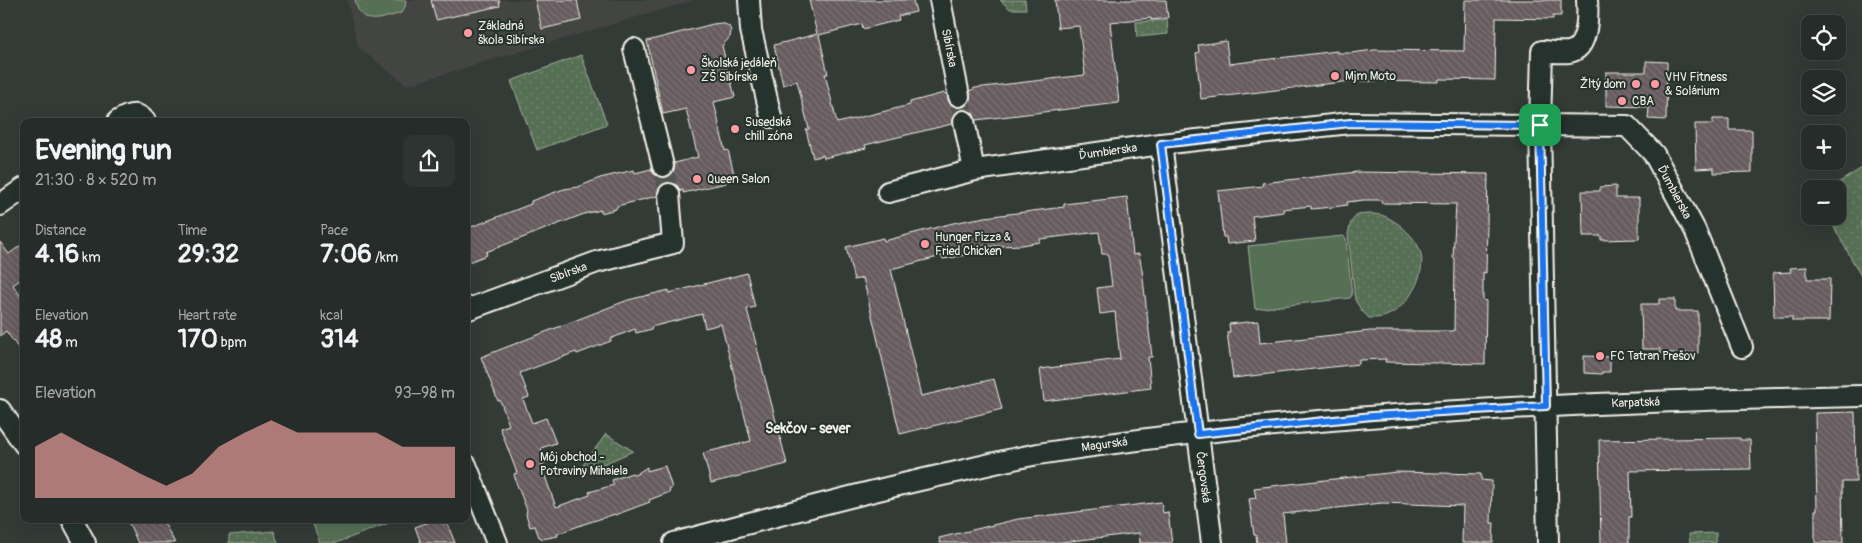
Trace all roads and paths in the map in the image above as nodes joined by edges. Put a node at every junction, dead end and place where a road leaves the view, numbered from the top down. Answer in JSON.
{"nodes":[{"id":1,"x":749,"y":0,"type":"edge"},
{"id":2,"x":940,"y":0,"type":"edge"},
{"id":3,"x":1587,"y":0,"type":"edge"},
{"id":4,"x":634,"y":49,"type":"dead end"},
{"id":5,"x":959,"y":96,"type":"tunnel mouth"},
{"id":6,"x":770,"y":114,"type":"dead end"},
{"id":7,"x":123,"y":118,"type":"edge"},
{"id":8,"x":143,"y":118,"type":"edge"},
{"id":9,"x":964,"y":121,"type":"tunnel mouth"},
{"id":10,"x":1540,"y":125,"type":"junction"},
{"id":11,"x":1161,"y":144,"type":"junction"},
{"id":12,"x":663,"y":166,"type":"tunnel mouth"},
{"id":13,"x":974,"y":170,"type":"junction"},
{"id":14,"x":20,"y":191,"type":"edge"},
{"id":15,"x":888,"y":192,"type":"dead end"},
{"id":16,"x":669,"y":194,"type":"tunnel mouth"},
{"id":17,"x":0,"y":205,"type":"edge"},
{"id":18,"x":470,"y":309,"type":"edge"},
{"id":19,"x":1742,"y":348,"type":"dead end"},
{"id":20,"x":1862,"y":396,"type":"edge"},
{"id":21,"x":1546,"y":406,"type":"junction"},
{"id":22,"x":0,"y":410,"type":"edge"},
{"id":23,"x":1198,"y":434,"type":"junction"},
{"id":24,"x":20,"y":438,"type":"edge"},
{"id":25,"x":470,"y":475,"type":"edge"},
{"id":26,"x":74,"y":523,"type":"edge"},
{"id":27,"x":85,"y":543,"type":"edge"},
{"id":28,"x":497,"y":543,"type":"edge"},
{"id":29,"x":674,"y":543,"type":"edge"},
{"id":30,"x":1212,"y":543,"type":"edge"},
{"id":31,"x":1548,"y":543,"type":"edge"}],
"edges":[{"from":1,"to":6,"type":"street"},
{"from":2,"to":5,"type":"street","name":"Sibírska"},
{"from":3,"to":10,"type":"street"},
{"from":4,"to":12,"type":"street"},
{"from":7,"to":8,"type":"street"},
{"from":9,"to":13,"type":"street"},
{"from":10,"to":11,"type":"street","name":"Ďumbierska"},
{"from":10,"to":19,"type":"street","name":"Ďumbierska"},
{"from":10,"to":21,"type":"street"},
{"from":11,"to":13,"type":"street","name":"Ďumbierska"},
{"from":11,"to":23,"type":"street","name":"Čergovská"},
{"from":13,"to":15,"type":"street","name":"Ďumbierska"},
{"from":14,"to":17,"type":"street"},
{"from":16,"to":18,"type":"street","name":"Sibírska"},
{"from":20,"to":21,"type":"street","name":"Karpatská"},
{"from":21,"to":23,"type":"street","name":"Magurská"},
{"from":21,"to":31,"type":"street"},
{"from":22,"to":24,"type":"street"},
{"from":23,"to":29,"type":"street","name":"Magurská"},
{"from":23,"to":30,"type":"street","name":"Čergovská"},
{"from":25,"to":28,"type":"street"},
{"from":26,"to":27,"type":"street"}]}
